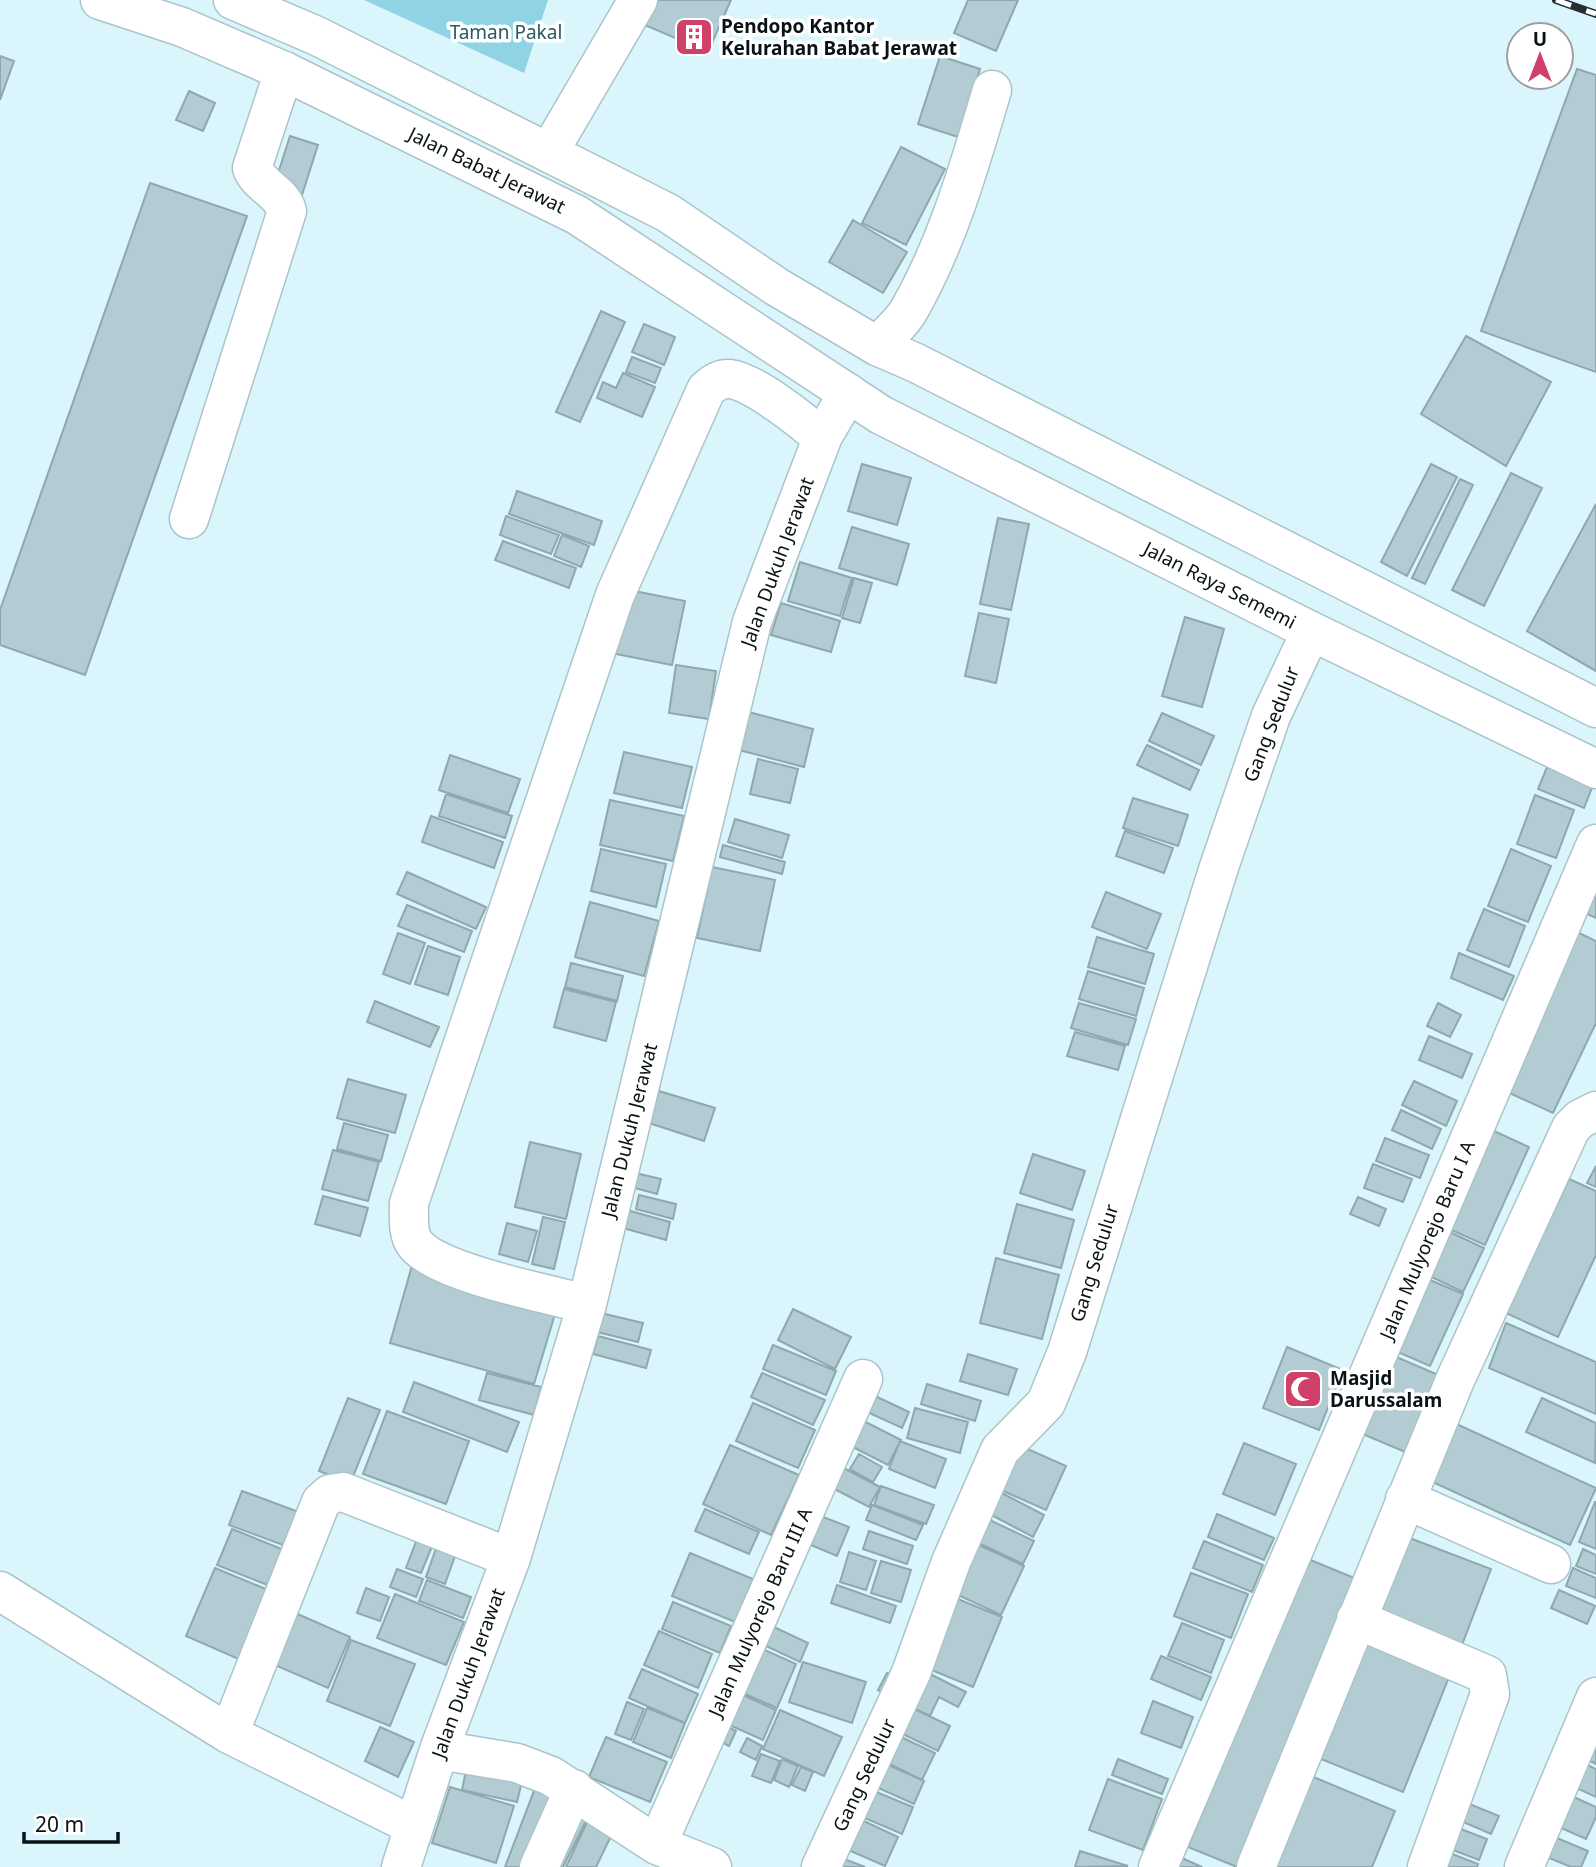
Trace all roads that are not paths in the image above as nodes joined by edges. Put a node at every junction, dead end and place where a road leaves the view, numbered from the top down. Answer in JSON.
{"nodes":[{"id":1,"x":100,"y":0,"type":"edge"},
{"id":2,"x":233,"y":0,"type":"edge"},
{"id":3,"x":638,"y":0,"type":"edge"},
{"id":4,"x":992,"y":90,"type":"dead end"},
{"id":5,"x":275,"y":97,"type":"junction"},
{"id":6,"x":549,"y":152,"type":"junction"},
{"id":7,"x":877,"y":346,"type":"junction"},
{"id":8,"x":831,"y":420,"type":"junction"},
{"id":9,"x":189,"y":519,"type":"dead end"},
{"id":10,"x":1301,"y":649,"type":"junction"},
{"id":11,"x":1596,"y":708,"type":"edge"},
{"id":12,"x":1596,"y":769,"type":"edge"},
{"id":13,"x":1596,"y":844,"type":"edge"},
{"id":14,"x":1595,"y":1108,"type":"edge"},
{"id":15,"x":587,"y":1304,"type":"junction"},
{"id":16,"x":863,"y":1379,"type":"dead end"},
{"id":17,"x":1405,"y":1499,"type":"junction"},
{"id":18,"x":511,"y":1558,"type":"junction"},
{"id":19,"x":1551,"y":1564,"type":"dead end"},
{"id":20,"x":0,"y":1591,"type":"edge"},
{"id":21,"x":1356,"y":1619,"type":"junction"},
{"id":22,"x":1596,"y":1697,"type":"edge"},
{"id":23,"x":229,"y":1734,"type":"junction"},
{"id":24,"x":439,"y":1751,"type":"junction"},
{"id":25,"x":574,"y":1789,"type":"junction"},
{"id":26,"x":414,"y":1826,"type":"junction"},
{"id":27,"x":668,"y":1855,"type":"edge"},
{"id":28,"x":401,"y":1867,"type":"edge"},
{"id":29,"x":539,"y":1867,"type":"edge"},
{"id":30,"x":712,"y":1867,"type":"edge"},
{"id":31,"x":821,"y":1867,"type":"edge"},
{"id":32,"x":1158,"y":1867,"type":"edge"},
{"id":33,"x":1255,"y":1867,"type":"edge"},
{"id":34,"x":1426,"y":1867,"type":"edge"},
{"id":35,"x":1524,"y":1867,"type":"edge"}],
"edges":[{"from":1,"to":5,"type":"street","name":"Jalan Babat Jerawat"},
{"from":2,"to":6,"type":"street"},
{"from":3,"to":6,"type":"street"},
{"from":4,"to":7,"type":"street"},
{"from":5,"to":8,"type":"street","name":"Jalan Babat Jerawat"},
{"from":5,"to":9,"type":"street"},
{"from":6,"to":7,"type":"street"},
{"from":7,"to":11,"type":"street"},
{"from":8,"to":10,"type":"street","name":"Jalan Raya Sememi"},
{"from":8,"to":15,"type":"street","name":"Jalan Dukuh Jerawat"},
{"from":8,"to":15,"type":"street"},
{"from":10,"to":12,"type":"street","name":"Jalan Raya Sememi"},
{"from":10,"to":31,"type":"street","name":"Gang Sedulur"},
{"from":13,"to":32,"type":"street","name":"Jalan Mulyorejo Baru I A"},
{"from":14,"to":17,"type":"street"},
{"from":15,"to":18,"type":"street","name":"Jalan Dukuh Jerawat"},
{"from":16,"to":27,"type":"street","name":"Jalan Mulyorejo Baru III A"},
{"from":17,"to":19,"type":"street"},
{"from":17,"to":21,"type":"street"},
{"from":18,"to":23,"type":"street"},
{"from":18,"to":24,"type":"street","name":"Jalan Dukuh Jerawat"},
{"from":20,"to":23,"type":"street"},
{"from":21,"to":33,"type":"street"},
{"from":21,"to":34,"type":"street"},
{"from":22,"to":35,"type":"street"},
{"from":23,"to":26,"type":"street"},
{"from":24,"to":25,"type":"street"},
{"from":24,"to":26,"type":"street","name":"Jalan Dukuh Jerawat"},
{"from":25,"to":27,"type":"street"},
{"from":25,"to":29,"type":"street"},
{"from":26,"to":28,"type":"street","name":"Jalan Dukuh Jerawat"},
{"from":27,"to":30,"type":"street"}]}
